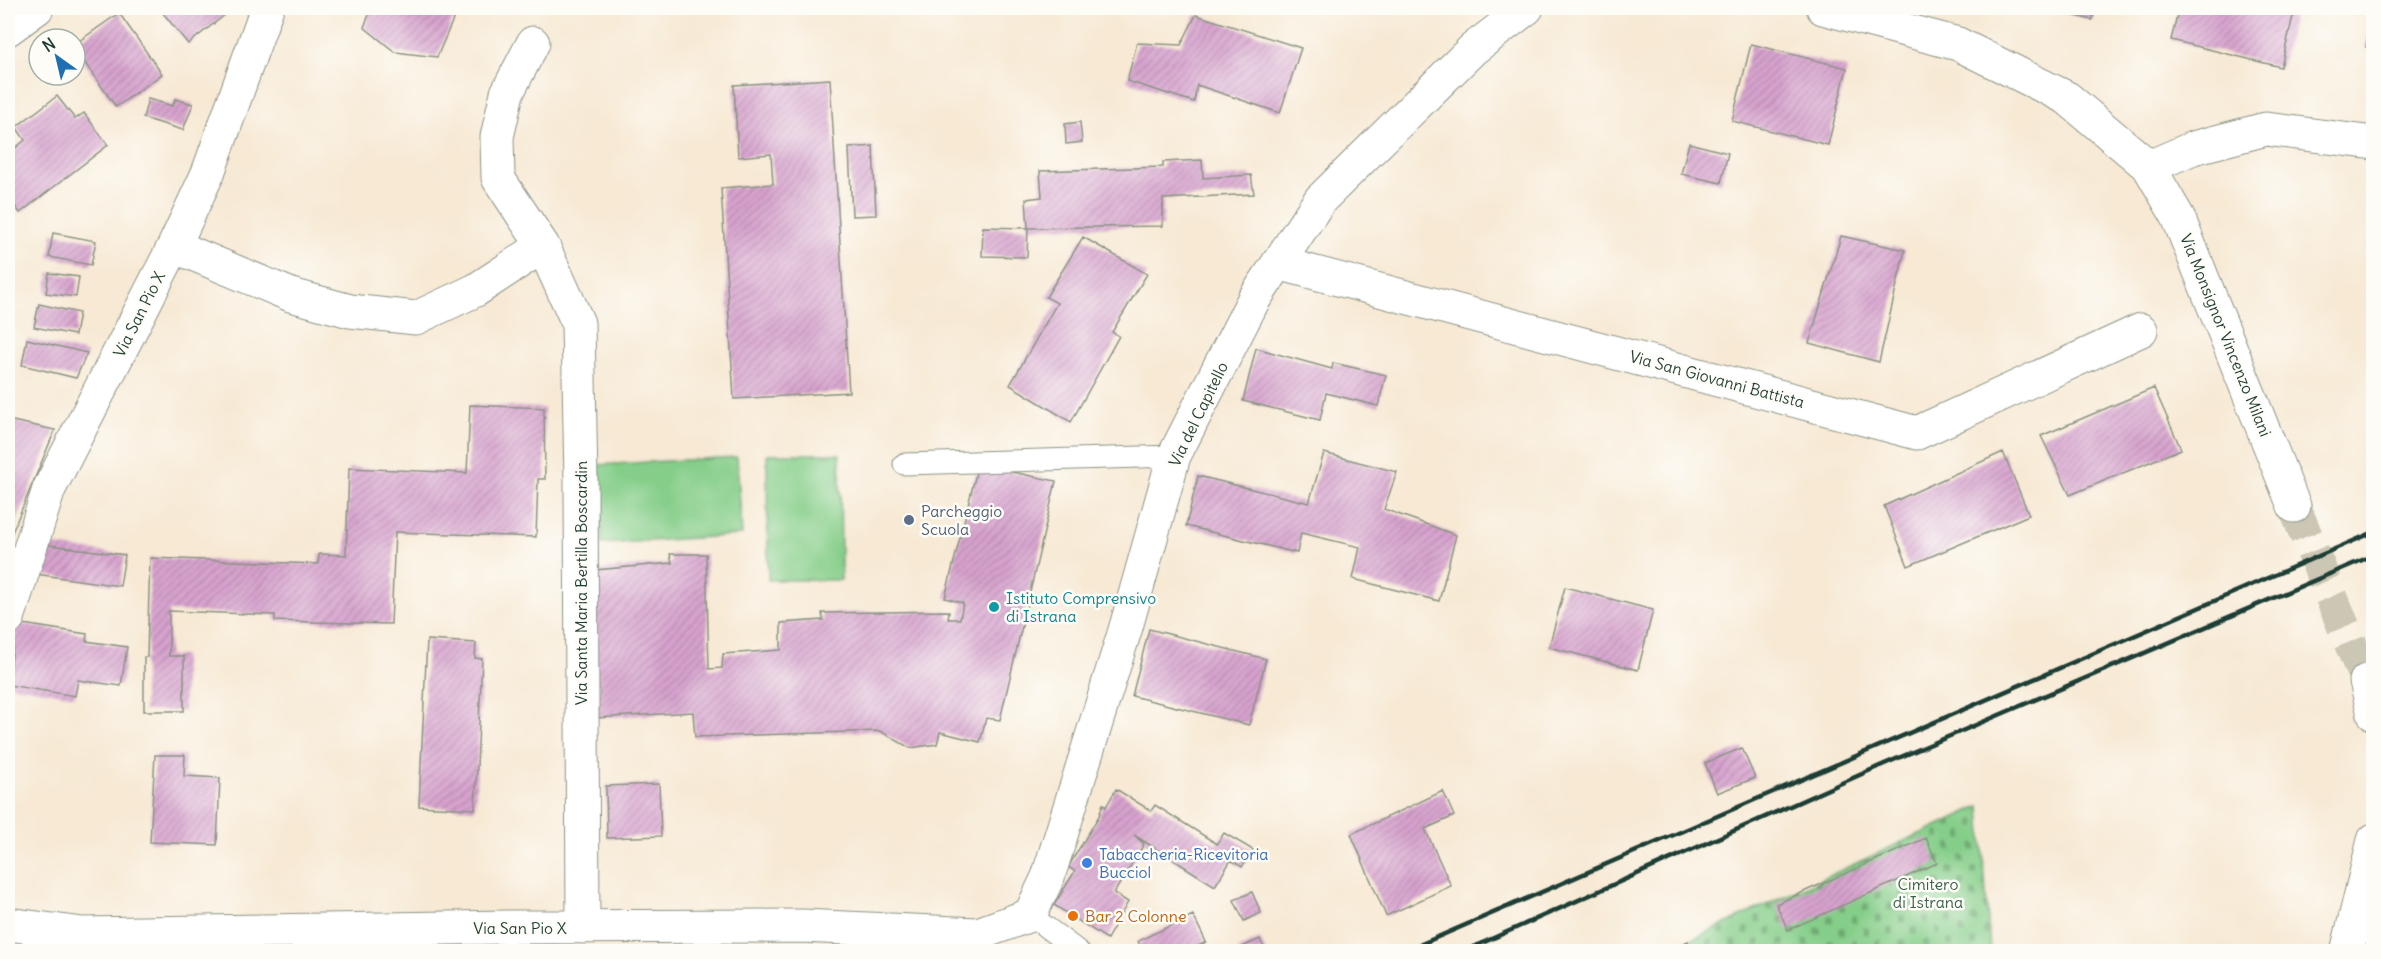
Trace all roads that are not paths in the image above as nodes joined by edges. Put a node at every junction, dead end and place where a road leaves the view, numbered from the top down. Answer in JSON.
{"nodes":[{"id":1,"x":37,"y":8,"type":"edge"},
{"id":2,"x":267,"y":8,"type":"edge"},
{"id":3,"x":1527,"y":8,"type":"edge"},
{"id":4,"x":1823,"y":8,"type":"edge"},
{"id":5,"x":8,"y":29,"type":"edge"},
{"id":6,"x":533,"y":43,"type":"dead end"},
{"id":7,"x":2373,"y":143,"type":"edge"},
{"id":8,"x":2149,"y":167,"type":"junction"},
{"id":9,"x":174,"y":246,"type":"junction"},
{"id":10,"x":543,"y":246,"type":"junction"},
{"id":11,"x":1278,"y":263,"type":"junction"},
{"id":12,"x":2141,"y":330,"type":"dead end"},
{"id":13,"x":1174,"y":456,"type":"junction"},
{"id":14,"x":904,"y":464,"type":"dead end"},
{"id":15,"x":2294,"y":506,"type":"tunnel mouth"},
{"id":16,"x":8,"y":618,"type":"edge"},
{"id":17,"x":2366,"y":681,"type":"tunnel mouth"},
{"id":18,"x":2373,"y":714,"type":"edge"},
{"id":19,"x":2373,"y":840,"type":"edge"},
{"id":20,"x":1030,"y":915,"type":"junction"},
{"id":21,"x":8,"y":924,"type":"edge"},
{"id":22,"x":583,"y":927,"type":"junction"},
{"id":23,"x":1079,"y":951,"type":"edge"},
{"id":24,"x":2347,"y":951,"type":"edge"}],
"edges":[{"from":1,"to":5,"type":"street"},
{"from":2,"to":9,"type":"street","name":"Via San Pio X"},
{"from":3,"to":11,"type":"street","name":"Via del Capitello"},
{"from":4,"to":8,"type":"street","name":"Via Monsignor Vincenzo Milani"},
{"from":6,"to":10,"type":"street","name":"Via Santa Maria Bertilla Boscardin"},
{"from":7,"to":8,"type":"street"},
{"from":8,"to":15,"type":"street","name":"Via Monsignor Vincenzo Milani"},
{"from":9,"to":10,"type":"street"},
{"from":9,"to":16,"type":"street","name":"Via San Pio X"},
{"from":10,"to":22,"type":"street","name":"Via Santa Maria Bertilla Boscardin"},
{"from":11,"to":12,"type":"street","name":"Via San Giovanni Battista"},
{"from":11,"to":13,"type":"street","name":"Via del Capitello"},
{"from":13,"to":14,"type":"lane"},
{"from":13,"to":20,"type":"street","name":"Via del Capitello"},
{"from":17,"to":18,"type":"street"},
{"from":19,"to":24,"type":"street"},
{"from":20,"to":22,"type":"street","name":"Via San Pio X"},
{"from":20,"to":23,"type":"lane"},
{"from":21,"to":22,"type":"street","name":"Via San Pio X"}]}
